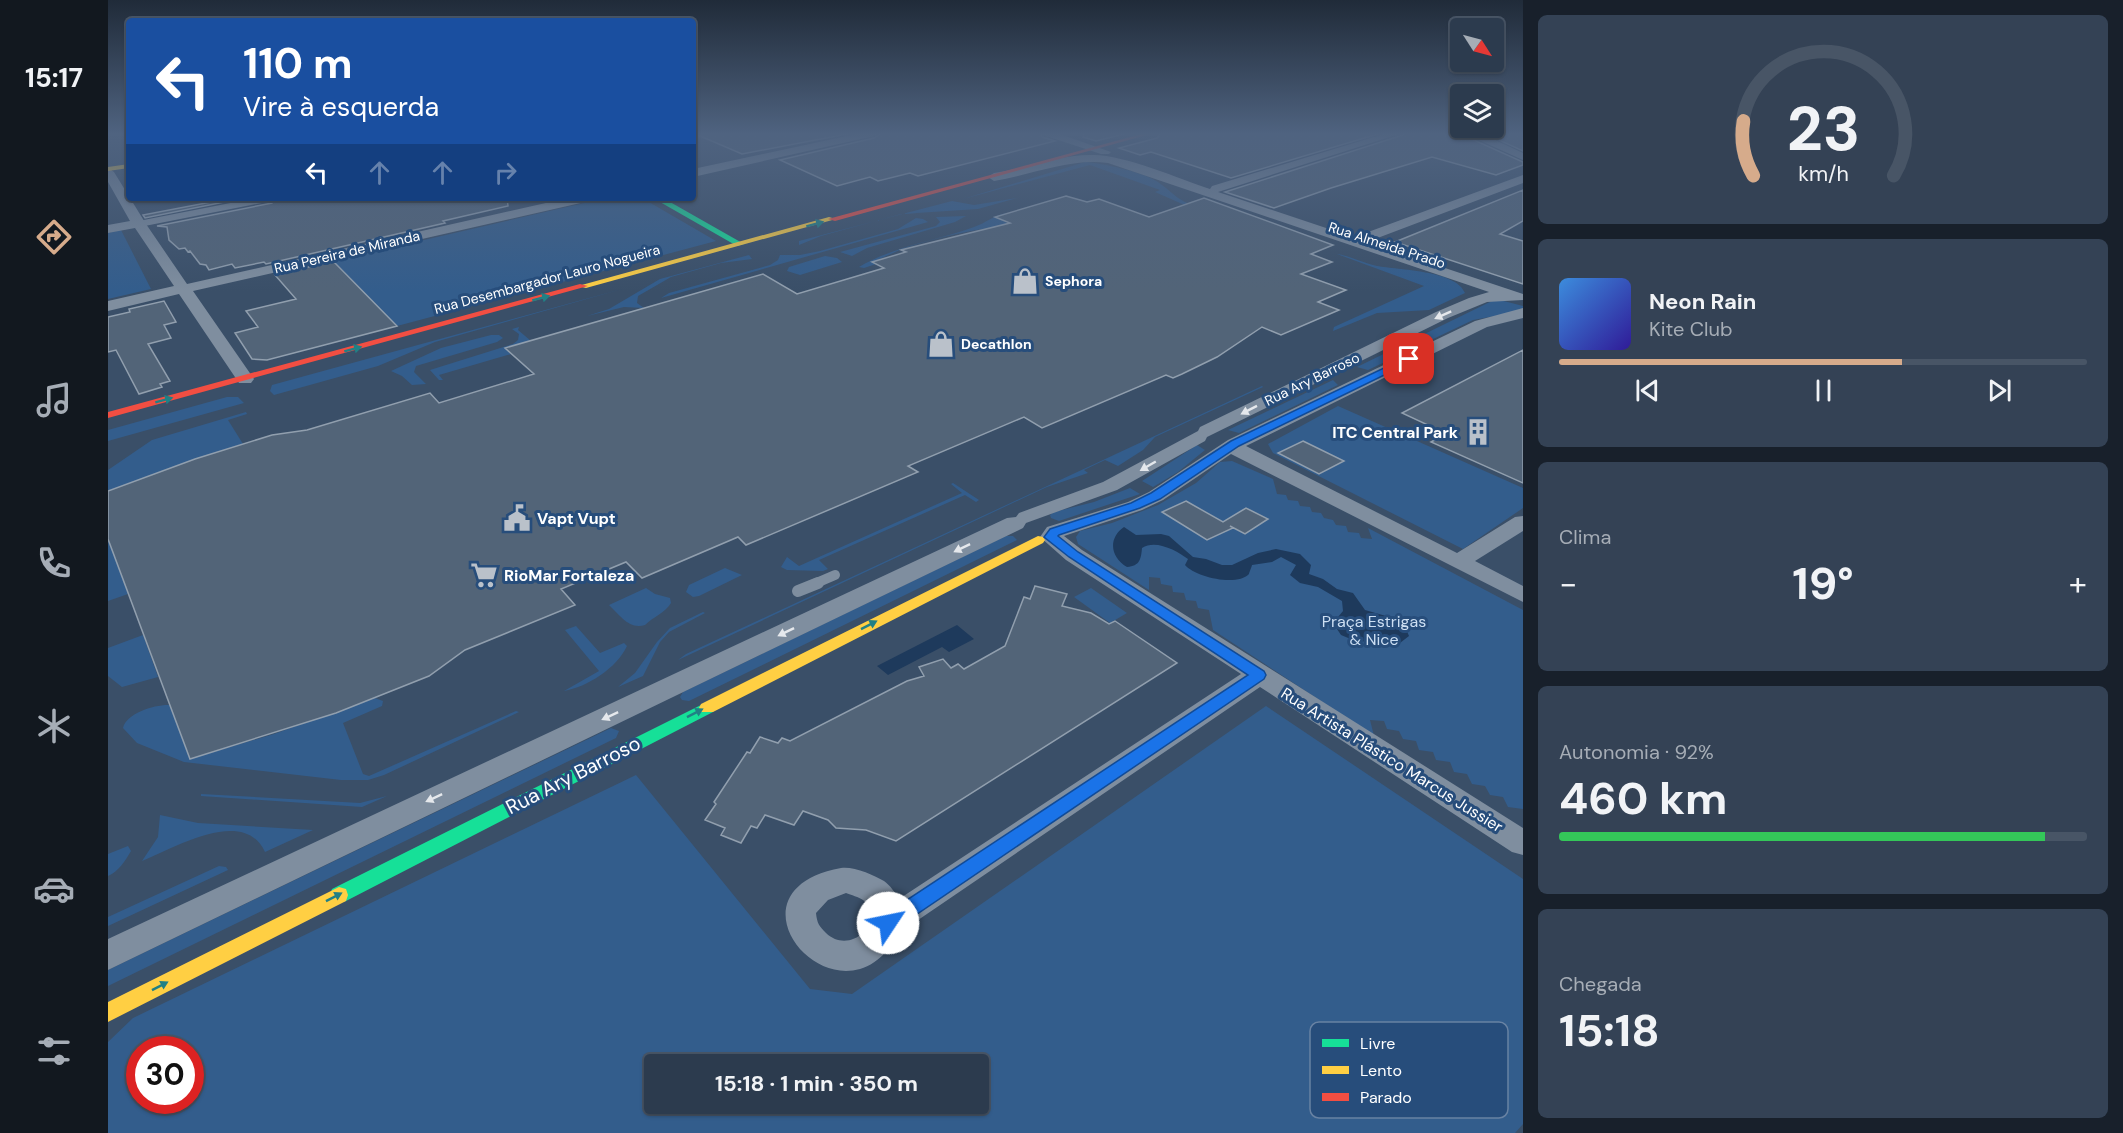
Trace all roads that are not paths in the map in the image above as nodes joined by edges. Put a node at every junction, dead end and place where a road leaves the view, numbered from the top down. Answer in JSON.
{"nodes":[{"id":1,"x":117,"y":186,"type":"edge"},
{"id":2,"x":961,"y":186,"type":"edge"},
{"id":3,"x":1195,"y":186,"type":"edge"},
{"id":4,"x":1206,"y":186,"type":"edge"},
{"id":5,"x":1226,"y":186,"type":"edge"},
{"id":6,"x":1505,"y":186,"type":"edge"},
{"id":7,"x":1216,"y":189,"type":"junction"},
{"id":8,"x":256,"y":201,"type":"edge"},
{"id":9,"x":572,"y":201,"type":"edge"},
{"id":10,"x":662,"y":201,"type":"edge"},
{"id":11,"x":688,"y":201,"type":"edge"},
{"id":12,"x":139,"y":224,"type":"junction"},
{"id":13,"x":108,"y":229,"type":"edge"},
{"id":14,"x":1365,"y":238,"type":"junction"},
{"id":15,"x":759,"y":240,"type":"junction"},
{"id":16,"x":740,"y":244,"type":"junction"},
{"id":17,"x":1468,"y":279,"type":"junction"},
{"id":18,"x":184,"y":289,"type":"junction"},
{"id":19,"x":1480,"y":298,"type":"junction"},
{"id":20,"x":1522,"y":299,"type":"edge"},
{"id":21,"x":108,"y":306,"type":"edge"},
{"id":22,"x":1330,"y":369,"type":"junction"},
{"id":23,"x":245,"y":379,"type":"junction"},
{"id":24,"x":1359,"y":382,"type":"junction"},
{"id":25,"x":108,"y":415,"type":"edge"},
{"id":26,"x":1202,"y":434,"type":"junction"},
{"id":27,"x":1230,"y":447,"type":"junction"},
{"id":28,"x":1020,"y":520,"type":"junction"},
{"id":29,"x":1523,"y":522,"type":"edge"},
{"id":30,"x":1048,"y":536,"type":"junction"},
{"id":31,"x":1458,"y":562,"type":"junction"},
{"id":32,"x":835,"y":574,"type":"dead end"},
{"id":33,"x":798,"y":591,"type":"dead end"},
{"id":34,"x":1523,"y":595,"type":"edge"},
{"id":35,"x":1259,"y":675,"type":"junction"},
{"id":36,"x":640,"y":702,"type":"junction"},
{"id":37,"x":657,"y":732,"type":"junction"},
{"id":38,"x":1523,"y":843,"type":"edge"},
{"id":39,"x":888,"y":923,"type":"dead end"},
{"id":40,"x":108,"y":955,"type":"edge"},
{"id":41,"x":108,"y":1012,"type":"edge"}],
"edges":[{"from":1,"to":12,"type":"street"},
{"from":15,"to":2,"type":"street","name":"Rua Desembargador Lauro Nogueira","one_way":true},
{"from":3,"to":17,"type":"street","name":"Rua Almeida Prado"},
{"from":4,"to":7,"type":"street","name":"Rua Almeida Prado"},
{"from":5,"to":7,"type":"street"},
{"from":6,"to":14,"type":"street"},
{"from":7,"to":14,"type":"street","name":"Rua Almeida Prado"},
{"from":8,"to":12,"type":"lane"},
{"from":9,"to":18,"type":"street","name":"Rua Pereira de Miranda"},
{"from":10,"to":16,"type":"street"},
{"from":11,"to":15,"type":"street"},
{"from":12,"to":13,"type":"street"},
{"from":12,"to":18,"type":"street"},
{"from":14,"to":20,"type":"street","name":"Rua Almeida Prado"},
{"from":15,"to":16,"type":"street","name":"Rua Desembargador Lauro Nogueira"},
{"from":23,"to":16,"type":"street","name":"Rua Desembargador Lauro Nogueira","one_way":true},
{"from":17,"to":19,"type":"street"},
{"from":17,"to":20,"type":"street","name":"Rua Almeida Prado"},
{"from":18,"to":21,"type":"street","name":"Rua Pereira de Miranda"},
{"from":18,"to":23,"type":"street"},
{"from":19,"to":20,"type":"street","name":"Rua Ary Barroso"},
{"from":19,"to":22,"type":"street","name":"Rua Ary Barroso","one_way":true},
{"from":20,"to":24,"type":"street","name":"Rua Ary Barroso"},
{"from":22,"to":24,"type":"street"},
{"from":22,"to":26,"type":"street","name":"Rua Ary Barroso","one_way":true},
{"from":25,"to":23,"type":"street","name":"Rua Desembargador Lauro Nogueira","one_way":true},
{"from":24,"to":27,"type":"street","name":"Rua Ary Barroso"},
{"from":26,"to":27,"type":"street"},
{"from":26,"to":28,"type":"street","name":"Rua Ary Barroso","one_way":true},
{"from":27,"to":30,"type":"street","name":"Rua Ary Barroso"},
{"from":27,"to":31,"type":"street"},
{"from":28,"to":30,"type":"street","name":"Rua Artista Plástico Marcus Jussier"},
{"from":28,"to":36,"type":"street","name":"Rua Ary Barroso","one_way":true},
{"from":29,"to":31,"type":"street"},
{"from":30,"to":35,"type":"street","name":"Rua Artista Plástico Marcus Jussier"},
{"from":37,"to":30,"type":"street","name":"Rua Ary Barroso","one_way":true},
{"from":31,"to":34,"type":"street"},
{"from":32,"to":33,"type":"lane"},
{"from":35,"to":38,"type":"street","name":"Rua Artista Plástico Marcus Jussier"},
{"from":35,"to":39,"type":"street"},
{"from":36,"to":37,"type":"street"},
{"from":36,"to":40,"type":"street","name":"Rua Ary Barroso","one_way":true},
{"from":41,"to":37,"type":"street","name":"Rua Ary Barroso","one_way":true}]}
